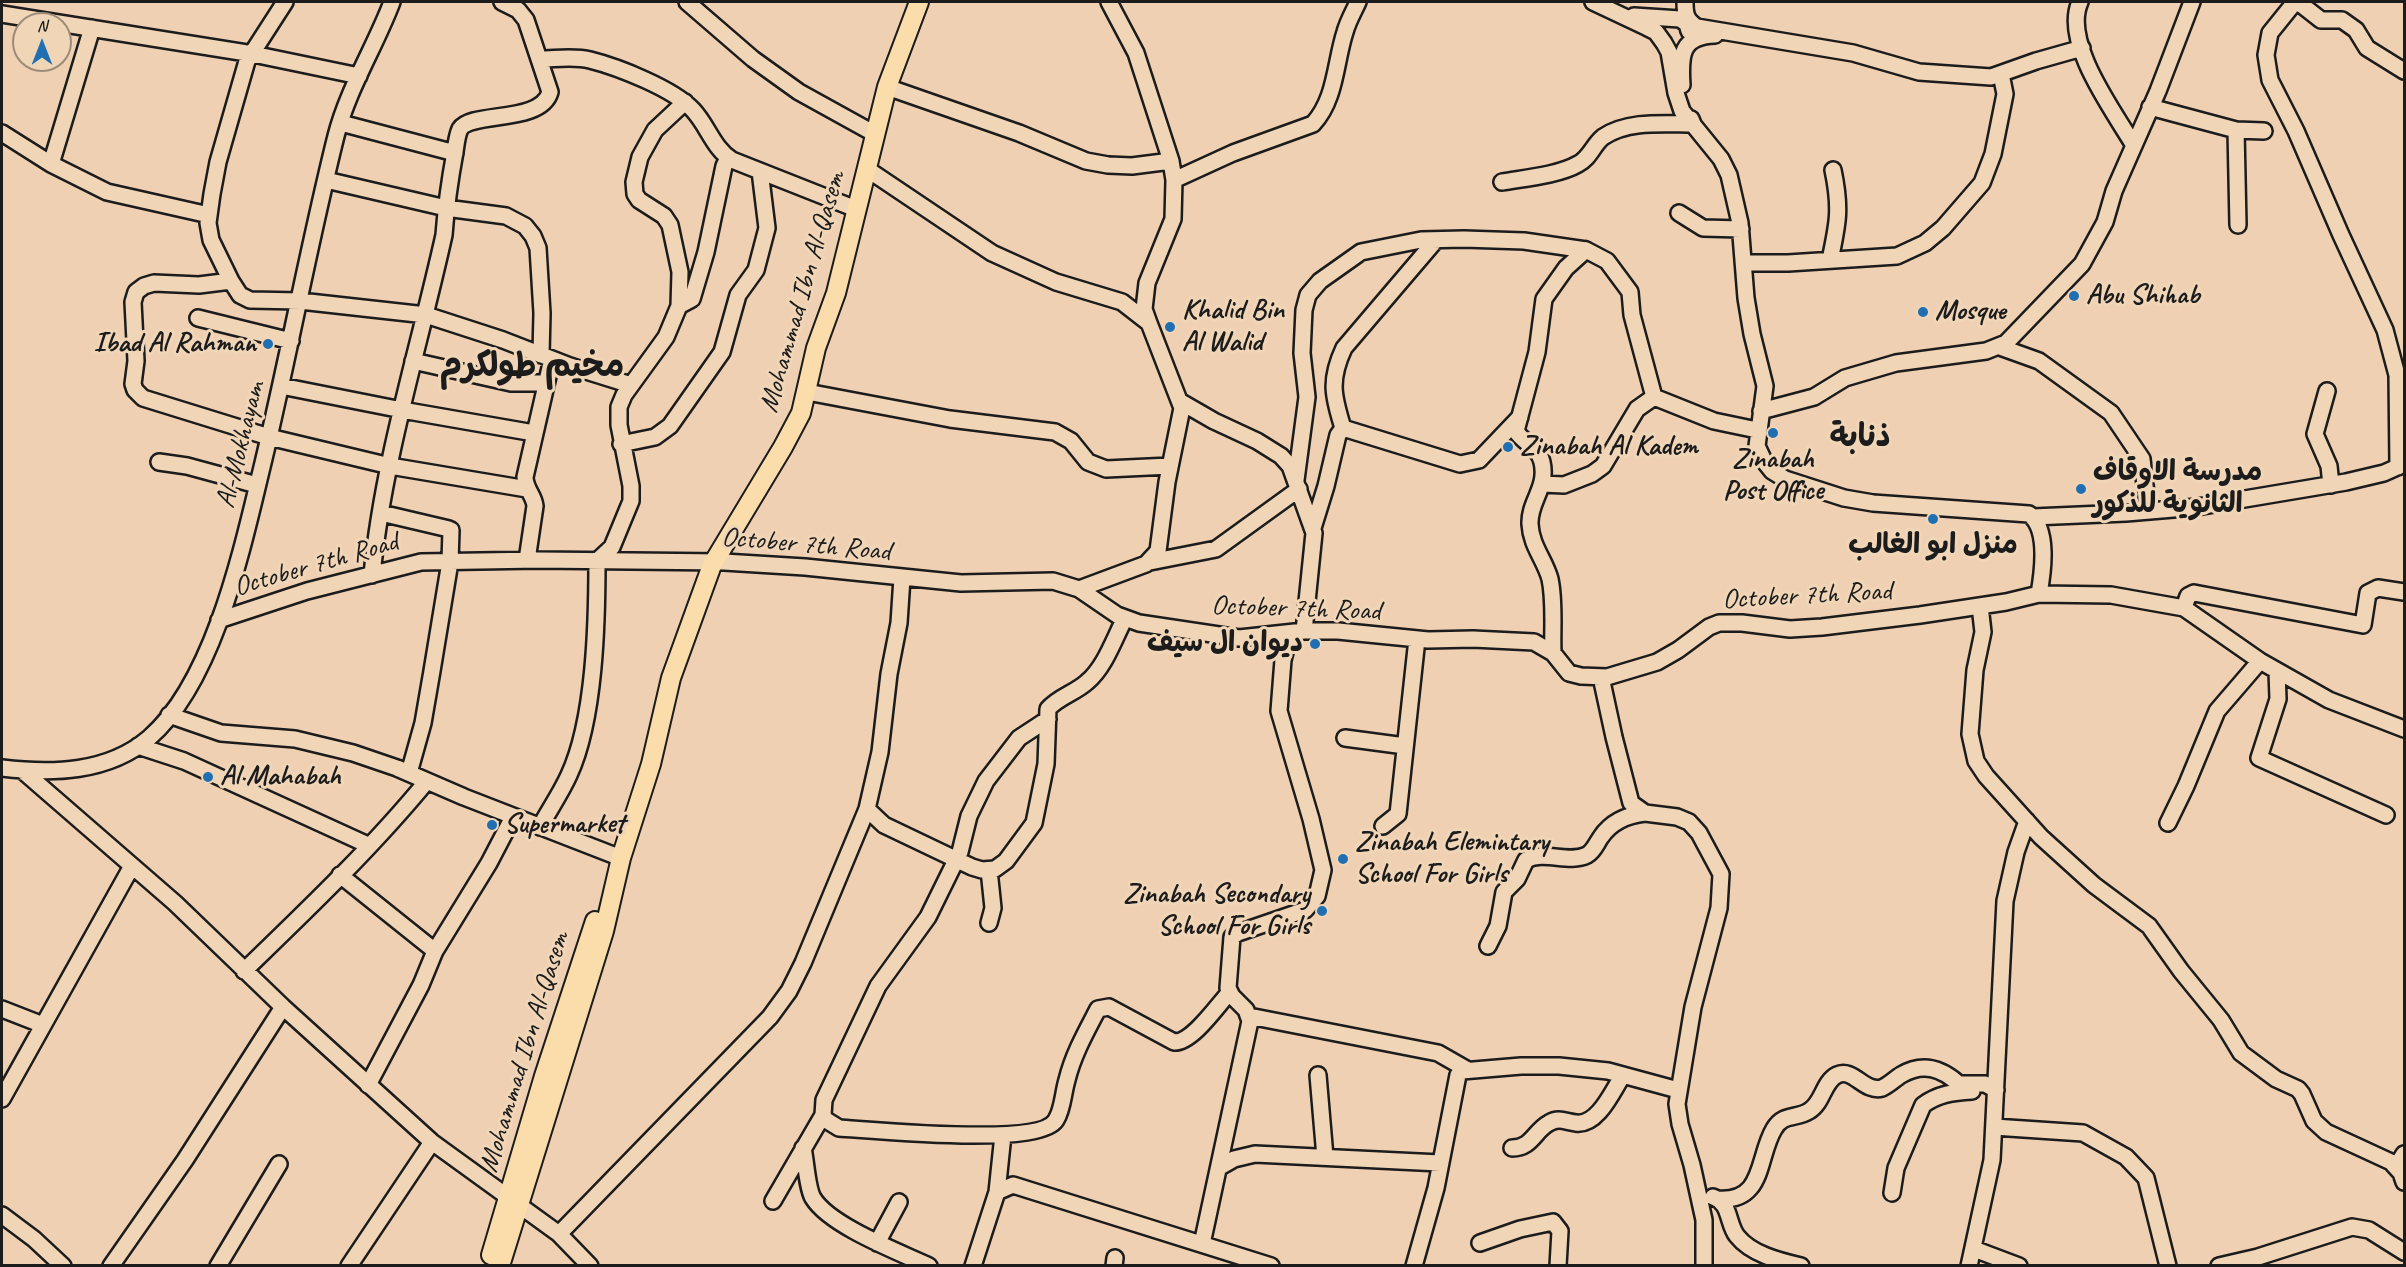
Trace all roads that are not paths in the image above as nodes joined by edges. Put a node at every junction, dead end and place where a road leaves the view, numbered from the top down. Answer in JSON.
{"nodes":[{"id":1,"x":285,"y":2,"type":"edge"},
{"id":2,"x":392,"y":2,"type":"edge"},
{"id":3,"x":502,"y":2,"type":"edge"},
{"id":4,"x":687,"y":2,"type":"edge"},
{"id":5,"x":919,"y":2,"type":"edge"},
{"id":6,"x":1109,"y":2,"type":"edge"},
{"id":7,"x":1358,"y":2,"type":"edge"},
{"id":8,"x":1593,"y":2,"type":"edge"},
{"id":9,"x":1679,"y":2,"type":"edge"},
{"id":10,"x":1686,"y":2,"type":"edge"},
{"id":11,"x":2080,"y":2,"type":"edge"},
{"id":12,"x":2192,"y":2,"type":"edge"},
{"id":13,"x":2297,"y":2,"type":"edge"},
{"id":14,"x":2,"y":14,"type":"edge"},
{"id":15,"x":1659,"y":26,"type":"junction"},
{"id":16,"x":92,"y":28,"type":"junction"},
{"id":17,"x":1755,"y":35,"type":"junction"},
{"id":18,"x":2082,"y":48,"type":"junction"},
{"id":19,"x":247,"y":55,"type":"junction"},
{"id":20,"x":540,"y":59,"type":"junction"},
{"id":21,"x":2404,"y":71,"type":"edge"},
{"id":22,"x":2001,"y":74,"type":"junction"},
{"id":23,"x":359,"y":76,"type":"junction"},
{"id":24,"x":887,"y":87,"type":"junction"},
{"id":25,"x":686,"y":102,"type":"junction"},
{"id":26,"x":2150,"y":107,"type":"junction"},
{"id":27,"x":341,"y":123,"type":"junction"},
{"id":28,"x":1693,"y":124,"type":"junction"},
{"id":29,"x":2236,"y":130,"type":"junction"},
{"id":30,"x":2264,"y":131,"type":"dead end"},
{"id":31,"x":2,"y":134,"type":"edge"},
{"id":32,"x":875,"y":134,"type":"junction"},
{"id":33,"x":2133,"y":144,"type":"junction"},
{"id":34,"x":455,"y":153,"type":"junction"},
{"id":35,"x":728,"y":158,"type":"junction"},
{"id":36,"x":1171,"y":161,"type":"junction"},
{"id":37,"x":51,"y":164,"type":"junction"},
{"id":38,"x":867,"y":169,"type":"junction"},
{"id":39,"x":1833,"y":170,"type":"dead end"},
{"id":40,"x":760,"y":171,"type":"junction"},
{"id":41,"x":326,"y":180,"type":"junction"},
{"id":42,"x":1174,"y":180,"type":"junction"},
{"id":43,"x":1502,"y":182,"type":"dead end"},
{"id":44,"x":446,"y":208,"type":"junction"},
{"id":45,"x":856,"y":209,"type":"junction"},
{"id":46,"x":1679,"y":213,"type":"dead end"},
{"id":47,"x":209,"y":215,"type":"junction"},
{"id":48,"x":2238,"y":225,"type":"dead end"},
{"id":49,"x":1741,"y":229,"type":"junction"},
{"id":50,"x":1436,"y":240,"type":"junction"},
{"id":51,"x":1586,"y":250,"type":"junction"},
{"id":52,"x":1830,"y":260,"type":"junction"},
{"id":53,"x":1744,"y":263,"type":"junction"},
{"id":54,"x":231,"y":281,"type":"junction"},
{"id":55,"x":300,"y":301,"type":"junction"},
{"id":56,"x":679,"y":306,"type":"junction"},
{"id":57,"x":426,"y":315,"type":"junction"},
{"id":58,"x":198,"y":318,"type":"dead end"},
{"id":59,"x":1149,"y":323,"type":"junction"},
{"id":60,"x":291,"y":341,"type":"junction"},
{"id":61,"x":2000,"y":347,"type":"junction"},
{"id":62,"x":546,"y":357,"type":"junction"},
{"id":63,"x":414,"y":361,"type":"junction"},
{"id":64,"x":545,"y":383,"type":"junction"},
{"id":65,"x":631,"y":385,"type":"junction"},
{"id":66,"x":281,"y":386,"type":"junction"},
{"id":67,"x":2328,"y":391,"type":"dead end"},
{"id":68,"x":807,"y":392,"type":"junction"},
{"id":69,"x":1654,"y":397,"type":"junction"},
{"id":70,"x":1181,"y":402,"type":"junction"},
{"id":71,"x":402,"y":410,"type":"junction"},
{"id":72,"x":1761,"y":411,"type":"junction"},
{"id":73,"x":1521,"y":416,"type":"junction"},
{"id":74,"x":1343,"y":428,"type":"junction"},
{"id":75,"x":1757,"y":430,"type":"junction"},
{"id":76,"x":534,"y":433,"type":"junction"},
{"id":77,"x":269,"y":437,"type":"junction"},
{"id":78,"x":621,"y":444,"type":"junction"},
{"id":79,"x":159,"y":462,"type":"dead end"},
{"id":80,"x":390,"y":466,"type":"junction"},
{"id":81,"x":1170,"y":466,"type":"junction"},
{"id":82,"x":2401,"y":466,"type":"edge"},
{"id":83,"x":1542,"y":483,"type":"junction"},
{"id":84,"x":1297,"y":484,"type":"junction"},
{"id":85,"x":257,"y":485,"type":"junction"},
{"id":86,"x":2331,"y":485,"type":"junction"},
{"id":87,"x":527,"y":489,"type":"junction"},
{"id":88,"x":2148,"y":512,"type":"junction"},
{"id":89,"x":381,"y":513,"type":"junction"},
{"id":90,"x":2033,"y":517,"type":"junction"},
{"id":91,"x":1313,"y":528,"type":"junction"},
{"id":92,"x":527,"y":560,"type":"junction"},
{"id":93,"x":597,"y":561,"type":"junction"},
{"id":94,"x":450,"y":562,"type":"junction"},
{"id":95,"x":714,"y":562,"type":"junction"},
{"id":96,"x":1150,"y":562,"type":"junction"},
{"id":97,"x":372,"y":575,"type":"junction"},
{"id":98,"x":902,"y":579,"type":"junction"},
{"id":99,"x":1079,"y":589,"type":"junction"},
{"id":100,"x":2404,"y":592,"type":"edge"},
{"id":101,"x":2039,"y":594,"type":"junction"},
{"id":102,"x":1980,"y":606,"type":"junction"},
{"id":103,"x":2184,"y":608,"type":"junction"},
{"id":104,"x":1125,"y":618,"type":"junction"},
{"id":105,"x":219,"y":620,"type":"junction"},
{"id":106,"x":1297,"y":632,"type":"junction"},
{"id":107,"x":1417,"y":639,"type":"junction"},
{"id":108,"x":1553,"y":653,"type":"junction"},
{"id":109,"x":2260,"y":661,"type":"junction"},
{"id":110,"x":2277,"y":671,"type":"junction"},
{"id":111,"x":1601,"y":677,"type":"junction"},
{"id":112,"x":169,"y":716,"type":"junction"},
{"id":113,"x":1048,"y":719,"type":"junction"},
{"id":114,"x":2404,"y":729,"type":"edge"},
{"id":115,"x":1345,"y":738,"type":"dead end"},
{"id":116,"x":138,"y":746,"type":"junction"},
{"id":117,"x":1405,"y":746,"type":"junction"},
{"id":118,"x":2,"y":768,"type":"edge"},
{"id":119,"x":23,"y":771,"type":"junction"},
{"id":120,"x":409,"y":773,"type":"junction"},
{"id":121,"x":427,"y":781,"type":"junction"},
{"id":122,"x":867,"y":809,"type":"junction"},
{"id":123,"x":1645,"y":813,"type":"junction"},
{"id":124,"x":2386,"y":815,"type":"dead end"},
{"id":125,"x":513,"y":816,"type":"junction"},
{"id":126,"x":2027,"y":821,"type":"junction"},
{"id":127,"x":2168,"y":823,"type":"dead end"},
{"id":128,"x":1383,"y":826,"type":"dead end"},
{"id":129,"x":540,"y":827,"type":"junction"},
{"id":130,"x":368,"y":845,"type":"junction"},
{"id":131,"x":621,"y":858,"type":"junction"},
{"id":132,"x":956,"y":859,"type":"junction"},
{"id":133,"x":132,"y":866,"type":"junction"},
{"id":134,"x":989,"y":870,"type":"junction"},
{"id":135,"x":340,"y":875,"type":"junction"},
{"id":136,"x":989,"y":923,"type":"dead end"},
{"id":137,"x":1488,"y":946,"type":"dead end"},
{"id":138,"x":435,"y":951,"type":"junction"},
{"id":139,"x":244,"y":971,"type":"junction"},
{"id":140,"x":1229,"y":993,"type":"junction"},
{"id":141,"x":283,"y":1007,"type":"junction"},
{"id":142,"x":2,"y":1009,"type":"edge"},
{"id":143,"x":1249,"y":1016,"type":"junction"},
{"id":144,"x":43,"y":1025,"type":"junction"},
{"id":145,"x":1466,"y":1069,"type":"junction"},
{"id":146,"x":1318,"y":1075,"type":"dead end"},
{"id":147,"x":1623,"y":1075,"type":"junction"},
{"id":148,"x":368,"y":1085,"type":"junction"},
{"id":149,"x":1678,"y":1090,"type":"junction"},
{"id":150,"x":1996,"y":1090,"type":"junction"},
{"id":151,"x":2,"y":1099,"type":"edge"},
{"id":152,"x":823,"y":1115,"type":"junction"},
{"id":153,"x":1994,"y":1127,"type":"junction"},
{"id":154,"x":1003,"y":1135,"type":"junction"},
{"id":155,"x":432,"y":1142,"type":"junction"},
{"id":156,"x":803,"y":1148,"type":"junction"},
{"id":157,"x":1512,"y":1149,"type":"dead end"},
{"id":158,"x":1325,"y":1157,"type":"junction"},
{"id":159,"x":2400,"y":1161,"type":"edge"},
{"id":160,"x":1440,"y":1163,"type":"junction"},
{"id":161,"x":279,"y":1164,"type":"dead end"},
{"id":162,"x":1220,"y":1167,"type":"junction"},
{"id":163,"x":2404,"y":1182,"type":"edge"},
{"id":164,"x":997,"y":1192,"type":"junction"},
{"id":165,"x":1892,"y":1193,"type":"dead end"},
{"id":166,"x":1698,"y":1194,"type":"junction"},
{"id":167,"x":1718,"y":1199,"type":"junction"},
{"id":168,"x":514,"y":1201,"type":"junction"},
{"id":169,"x":773,"y":1201,"type":"dead end"},
{"id":170,"x":898,"y":1202,"type":"dead end"},
{"id":171,"x":2,"y":1216,"type":"edge"},
{"id":172,"x":559,"y":1234,"type":"junction"},
{"id":173,"x":877,"y":1243,"type":"junction"},
{"id":174,"x":1480,"y":1243,"type":"dead end"},
{"id":175,"x":1202,"y":1244,"type":"junction"},
{"id":176,"x":1974,"y":1249,"type":"junction"},
{"id":177,"x":2404,"y":1252,"type":"edge"},
{"id":178,"x":63,"y":1266,"type":"edge"},
{"id":179,"x":111,"y":1266,"type":"edge"},
{"id":180,"x":218,"y":1266,"type":"edge"},
{"id":181,"x":349,"y":1266,"type":"edge"},
{"id":182,"x":488,"y":1266,"type":"edge"},
{"id":183,"x":500,"y":1266,"type":"edge"},
{"id":184,"x":590,"y":1266,"type":"edge"},
{"id":185,"x":929,"y":1266,"type":"edge"},
{"id":186,"x":973,"y":1266,"type":"edge"},
{"id":187,"x":1271,"y":1266,"type":"edge"},
{"id":188,"x":1414,"y":1266,"type":"edge"},
{"id":189,"x":1558,"y":1266,"type":"edge"},
{"id":190,"x":1704,"y":1266,"type":"edge"},
{"id":191,"x":1801,"y":1266,"type":"edge"},
{"id":192,"x":1969,"y":1266,"type":"edge"},
{"id":193,"x":2019,"y":1266,"type":"edge"},
{"id":194,"x":2168,"y":1266,"type":"edge"},
{"id":195,"x":2219,"y":1266,"type":"edge"}],
"edges":[{"from":1,"to":19,"type":"street"},
{"from":2,"to":23,"type":"street","name":"Al-Mokhayam"},
{"from":3,"to":20,"type":"street"},
{"from":4,"to":32,"type":"street"},
{"from":5,"to":24,"type":"main road","name":"Mohammad Ibn Al-Qasem"},
{"from":6,"to":36,"type":"street"},
{"from":7,"to":42,"type":"street"},
{"from":8,"to":15,"type":"street"},
{"from":9,"to":15,"type":"street"},
{"from":10,"to":17,"type":"street"},
{"from":11,"to":18,"type":"street"},
{"from":12,"to":26,"type":"street"},
{"from":13,"to":21,"type":"street"},
{"from":13,"to":82,"type":"street"},
{"from":14,"to":16,"type":"street"},
{"from":15,"to":28,"type":"street"},
{"from":16,"to":19,"type":"street"},
{"from":16,"to":37,"type":"street"},
{"from":17,"to":22,"type":"street"},
{"from":17,"to":28,"type":"street"},
{"from":18,"to":22,"type":"street"},
{"from":18,"to":33,"type":"street"},
{"from":19,"to":23,"type":"street"},
{"from":19,"to":47,"type":"street"},
{"from":20,"to":25,"type":"street"},
{"from":20,"to":34,"type":"street"},
{"from":22,"to":52,"type":"street"},
{"from":23,"to":27,"type":"street","name":"Al-Mokhayam"},
{"from":24,"to":32,"type":"main road","name":"Mohammad Ibn Al-Qasem"},
{"from":24,"to":36,"type":"street"},
{"from":25,"to":35,"type":"street"},
{"from":25,"to":56,"type":"street"},
{"from":26,"to":29,"type":"street"},
{"from":26,"to":33,"type":"street"},
{"from":27,"to":34,"type":"street"},
{"from":27,"to":41,"type":"street","name":"Al-Mokhayam"},
{"from":28,"to":43,"type":"street"},
{"from":28,"to":49,"type":"street"},
{"from":29,"to":30,"type":"street"},
{"from":29,"to":48,"type":"street"},
{"from":31,"to":37,"type":"street"},
{"from":32,"to":38,"type":"main road","name":"Mohammad Ibn Al-Qasem"},
{"from":33,"to":61,"type":"street"},
{"from":34,"to":44,"type":"street"},
{"from":35,"to":40,"type":"street"},
{"from":35,"to":56,"type":"street"},
{"from":36,"to":42,"type":"street"},
{"from":37,"to":47,"type":"street"},
{"from":38,"to":45,"type":"main road","name":"Mohammad Ibn Al-Qasem"},
{"from":38,"to":59,"type":"street"},
{"from":39,"to":52,"type":"street"},
{"from":40,"to":45,"type":"street"},
{"from":40,"to":78,"type":"street"},
{"from":41,"to":44,"type":"street"},
{"from":41,"to":55,"type":"street","name":"Al-Mokhayam"},
{"from":42,"to":59,"type":"street"},
{"from":44,"to":57,"type":"street"},
{"from":44,"to":62,"type":"street"},
{"from":45,"to":68,"type":"main road","name":"Mohammad Ibn Al-Qasem"},
{"from":46,"to":49,"type":"street"},
{"from":47,"to":54,"type":"street"},
{"from":49,"to":53,"type":"street"},
{"from":50,"to":51,"type":"street"},
{"from":50,"to":74,"type":"street"},
{"from":50,"to":84,"type":"street"},
{"from":51,"to":69,"type":"street"},
{"from":51,"to":73,"type":"street"},
{"from":52,"to":53,"type":"street"},
{"from":53,"to":72,"type":"street"},
{"from":54,"to":55,"type":"street"},
{"from":54,"to":77,"type":"street"},
{"from":55,"to":57,"type":"street"},
{"from":55,"to":60,"type":"street","name":"Al-Mokhayam"},
{"from":56,"to":65,"type":"street"},
{"from":57,"to":62,"type":"street"},
{"from":57,"to":63,"type":"street"},
{"from":58,"to":60,"type":"street"},
{"from":59,"to":70,"type":"street"},
{"from":60,"to":66,"type":"street","name":"Al-Mokhayam"},
{"from":61,"to":72,"type":"street"},
{"from":61,"to":88,"type":"street"},
{"from":62,"to":64,"type":"street"},
{"from":62,"to":65,"type":"street"},
{"from":63,"to":64,"type":"street"},
{"from":63,"to":71,"type":"street"},
{"from":64,"to":76,"type":"street"},
{"from":65,"to":78,"type":"street"},
{"from":66,"to":71,"type":"street"},
{"from":66,"to":77,"type":"street","name":"Al-Mokhayam"},
{"from":67,"to":86,"type":"street"},
{"from":68,"to":81,"type":"street"},
{"from":68,"to":95,"type":"main road","name":"Mohammad Ibn Al-Qasem"},
{"from":69,"to":75,"type":"street"},
{"from":69,"to":83,"type":"street"},
{"from":70,"to":81,"type":"street"},
{"from":70,"to":84,"type":"street"},
{"from":71,"to":76,"type":"street"},
{"from":71,"to":80,"type":"street"},
{"from":72,"to":75,"type":"street"},
{"from":73,"to":74,"type":"street"},
{"from":73,"to":83,"type":"street"},
{"from":74,"to":91,"type":"street"},
{"from":75,"to":90,"type":"street"},
{"from":76,"to":87,"type":"street"},
{"from":77,"to":80,"type":"street"},
{"from":77,"to":85,"type":"street","name":"Al-Mokhayam"},
{"from":78,"to":93,"type":"street"},
{"from":79,"to":85,"type":"street"},
{"from":80,"to":87,"type":"street"},
{"from":80,"to":89,"type":"street"},
{"from":81,"to":96,"type":"street"},
{"from":82,"to":86,"type":"street"},
{"from":83,"to":108,"type":"street"},
{"from":84,"to":91,"type":"street"},
{"from":84,"to":96,"type":"street"},
{"from":85,"to":105,"type":"street","name":"Al-Mokhayam"},
{"from":86,"to":88,"type":"street"},
{"from":87,"to":92,"type":"street"},
{"from":88,"to":90,"type":"street"},
{"from":89,"to":94,"type":"street"},
{"from":89,"to":97,"type":"street"},
{"from":90,"to":101,"type":"street"},
{"from":91,"to":106,"type":"street"},
{"from":92,"to":93,"type":"street","name":"October 7th Road"},
{"from":92,"to":94,"type":"street","name":"October 7th Road"},
{"from":93,"to":95,"type":"street","name":"October 7th Road"},
{"from":93,"to":129,"type":"street"},
{"from":94,"to":97,"type":"street","name":"October 7th Road"},
{"from":94,"to":120,"type":"street"},
{"from":95,"to":98,"type":"street","name":"October 7th Road"},
{"from":95,"to":131,"type":"main road","name":"Mohammad Ibn Al-Qasem"},
{"from":96,"to":99,"type":"street"},
{"from":97,"to":105,"type":"street","name":"October 7th Road"},
{"from":98,"to":99,"type":"street","name":"October 7th Road"},
{"from":98,"to":122,"type":"street"},
{"from":99,"to":104,"type":"street","name":"October 7th Road"},
{"from":100,"to":103,"type":"street"},
{"from":101,"to":102,"type":"street","name":"October 7th Road"},
{"from":101,"to":103,"type":"street","name":"October 7th Road"},
{"from":102,"to":111,"type":"street","name":"October 7th Road"},
{"from":102,"to":126,"type":"street"},
{"from":103,"to":109,"type":"street"},
{"from":104,"to":106,"type":"street","name":"October 7th Road"},
{"from":104,"to":113,"type":"street"},
{"from":105,"to":112,"type":"street","name":"Al-Mokhayam"},
{"from":106,"to":107,"type":"street","name":"October 7th Road"},
{"from":106,"to":140,"type":"street"},
{"from":107,"to":108,"type":"street","name":"October 7th Road"},
{"from":107,"to":117,"type":"street"},
{"from":108,"to":111,"type":"street","name":"October 7th Road"},
{"from":109,"to":110,"type":"street"},
{"from":109,"to":127,"type":"street"},
{"from":110,"to":114,"type":"street"},
{"from":110,"to":124,"type":"street"},
{"from":111,"to":123,"type":"street"},
{"from":112,"to":116,"type":"street","name":"Al-Mokhayam"},
{"from":112,"to":120,"type":"street"},
{"from":113,"to":132,"type":"street"},
{"from":113,"to":134,"type":"street"},
{"from":115,"to":117,"type":"street"},
{"from":116,"to":119,"type":"street","name":"Al-Mokhayam"},
{"from":116,"to":130,"type":"street"},
{"from":117,"to":128,"type":"street"},
{"from":118,"to":119,"type":"street","name":"Al-Mokhayam"},
{"from":119,"to":133,"type":"street"},
{"from":120,"to":121,"type":"street"},
{"from":121,"to":125,"type":"street"},
{"from":121,"to":130,"type":"street"},
{"from":122,"to":132,"type":"street"},
{"from":122,"to":172,"type":"street"},
{"from":123,"to":137,"type":"street"},
{"from":123,"to":149,"type":"street"},
{"from":125,"to":129,"type":"street"},
{"from":125,"to":138,"type":"street"},
{"from":126,"to":150,"type":"street"},
{"from":126,"to":159,"type":"street"},
{"from":129,"to":131,"type":"street"},
{"from":130,"to":135,"type":"street"},
{"from":131,"to":168,"type":"main road","name":"Mohammad Ibn Al-Qasem"},
{"from":132,"to":134,"type":"street"},
{"from":132,"to":152,"type":"street"},
{"from":133,"to":139,"type":"street"},
{"from":133,"to":144,"type":"street"},
{"from":134,"to":136,"type":"street"},
{"from":135,"to":138,"type":"street"},
{"from":135,"to":139,"type":"street"},
{"from":138,"to":148,"type":"street"},
{"from":139,"to":141,"type":"street"},
{"from":140,"to":143,"type":"street"},
{"from":140,"to":154,"type":"street"},
{"from":141,"to":148,"type":"street"},
{"from":141,"to":179,"type":"street"},
{"from":142,"to":144,"type":"street"},
{"from":143,"to":145,"type":"street"},
{"from":143,"to":162,"type":"street"},
{"from":144,"to":151,"type":"street"},
{"from":145,"to":147,"type":"street"},
{"from":145,"to":160,"type":"street"},
{"from":146,"to":158,"type":"street"},
{"from":147,"to":149,"type":"street"},
{"from":147,"to":157,"type":"street"},
{"from":148,"to":155,"type":"street"},
{"from":149,"to":166,"type":"street"},
{"from":150,"to":153,"type":"street"},
{"from":150,"to":165,"type":"street"},
{"from":150,"to":167,"type":"street"},
{"from":152,"to":154,"type":"street"},
{"from":152,"to":156,"type":"street"},
{"from":153,"to":176,"type":"street"},
{"from":153,"to":194,"type":"street"},
{"from":154,"to":164,"type":"street"},
{"from":155,"to":168,"type":"street"},
{"from":155,"to":181,"type":"street"},
{"from":156,"to":169,"type":"street"},
{"from":156,"to":173,"type":"street"},
{"from":158,"to":160,"type":"street"},
{"from":158,"to":162,"type":"street"},
{"from":159,"to":163,"type":"street"},
{"from":160,"to":188,"type":"street"},
{"from":161,"to":180,"type":"street"},
{"from":162,"to":175,"type":"street"},
{"from":164,"to":175,"type":"street"},
{"from":164,"to":186,"type":"street"},
{"from":166,"to":167,"type":"street"},
{"from":166,"to":190,"type":"street"},
{"from":167,"to":191,"type":"street"},
{"from":168,"to":172,"type":"street"},
{"from":168,"to":182,"type":"main road","name":"Mohammad Ibn Al-Qasem"},
{"from":168,"to":183,"type":"main road","name":"Mohammad Ibn Al-Qasem"},
{"from":170,"to":173,"type":"street"},
{"from":171,"to":178,"type":"street"},
{"from":172,"to":184,"type":"street"},
{"from":173,"to":185,"type":"street"},
{"from":174,"to":189,"type":"street"},
{"from":175,"to":187,"type":"street"},
{"from":176,"to":192,"type":"street"},
{"from":176,"to":193,"type":"street"},
{"from":177,"to":195,"type":"street"}]}
